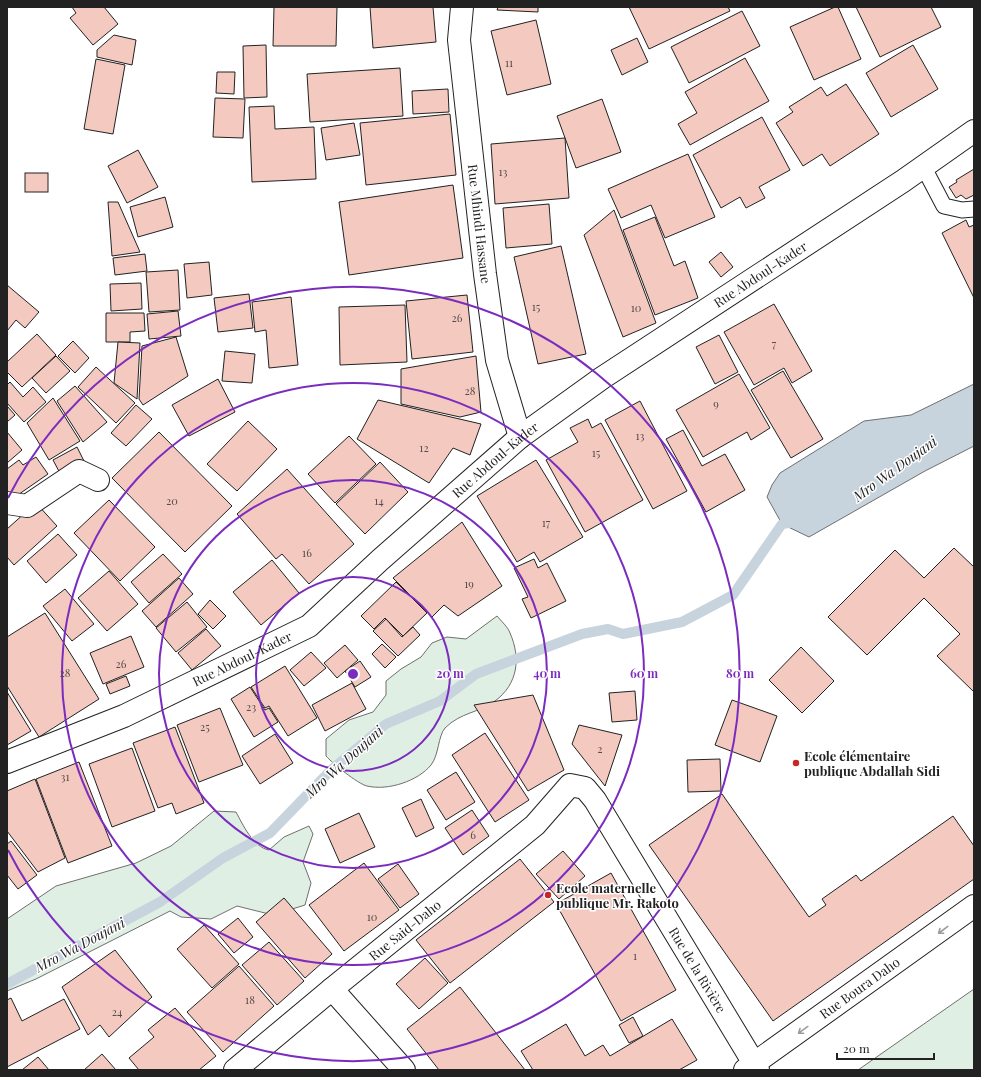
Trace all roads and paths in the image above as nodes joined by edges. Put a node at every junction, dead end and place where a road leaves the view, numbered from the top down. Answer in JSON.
{"nodes":[{"id":1,"x":462,"y":7,"type":"edge"},
{"id":2,"x":974,"y":130,"type":"edge"},
{"id":3,"x":923,"y":166,"type":"junction"},
{"id":4,"x":974,"y":209,"type":"edge"},
{"id":5,"x":520,"y":437,"type":"junction"},
{"id":6,"x":98,"y":480,"type":"dead end"},
{"id":7,"x":7,"y":503,"type":"edge"},
{"id":8,"x":7,"y":762,"type":"edge"},
{"id":9,"x":570,"y":785,"type":"joint"},
{"id":10,"x":974,"y":906,"type":"edge"},
{"id":11,"x":332,"y":989,"type":"junction"},
{"id":12,"x":752,"y":1068,"type":"edge"},
{"id":13,"x":235,"y":1070,"type":"edge"},
{"id":14,"x":404,"y":1070,"type":"edge"}],
"edges":[{"from":1,"to":5,"type":"street","name":"Rue Mhindi Hassane"},
{"from":2,"to":3,"type":"street","name":"Rue Abdoul-Kader"},
{"from":3,"to":4,"type":"lane"},
{"from":3,"to":5,"type":"street","name":"Rue Abdoul-Kader"},
{"from":5,"to":8,"type":"street","name":"Rue Abdoul-Kader"},
{"from":6,"to":7,"type":"street"},
{"from":9,"to":11,"type":"street","name":"Rue Said-Daho"},
{"from":9,"to":12,"type":"street","name":"Rue de la Rivière"},
{"from":10,"to":12,"type":"street","name":"Rue Boura Daho","one_way":true},
{"from":11,"to":13,"type":"street","name":"Rue Said-Daho"},
{"from":11,"to":14,"type":"street"}]}
